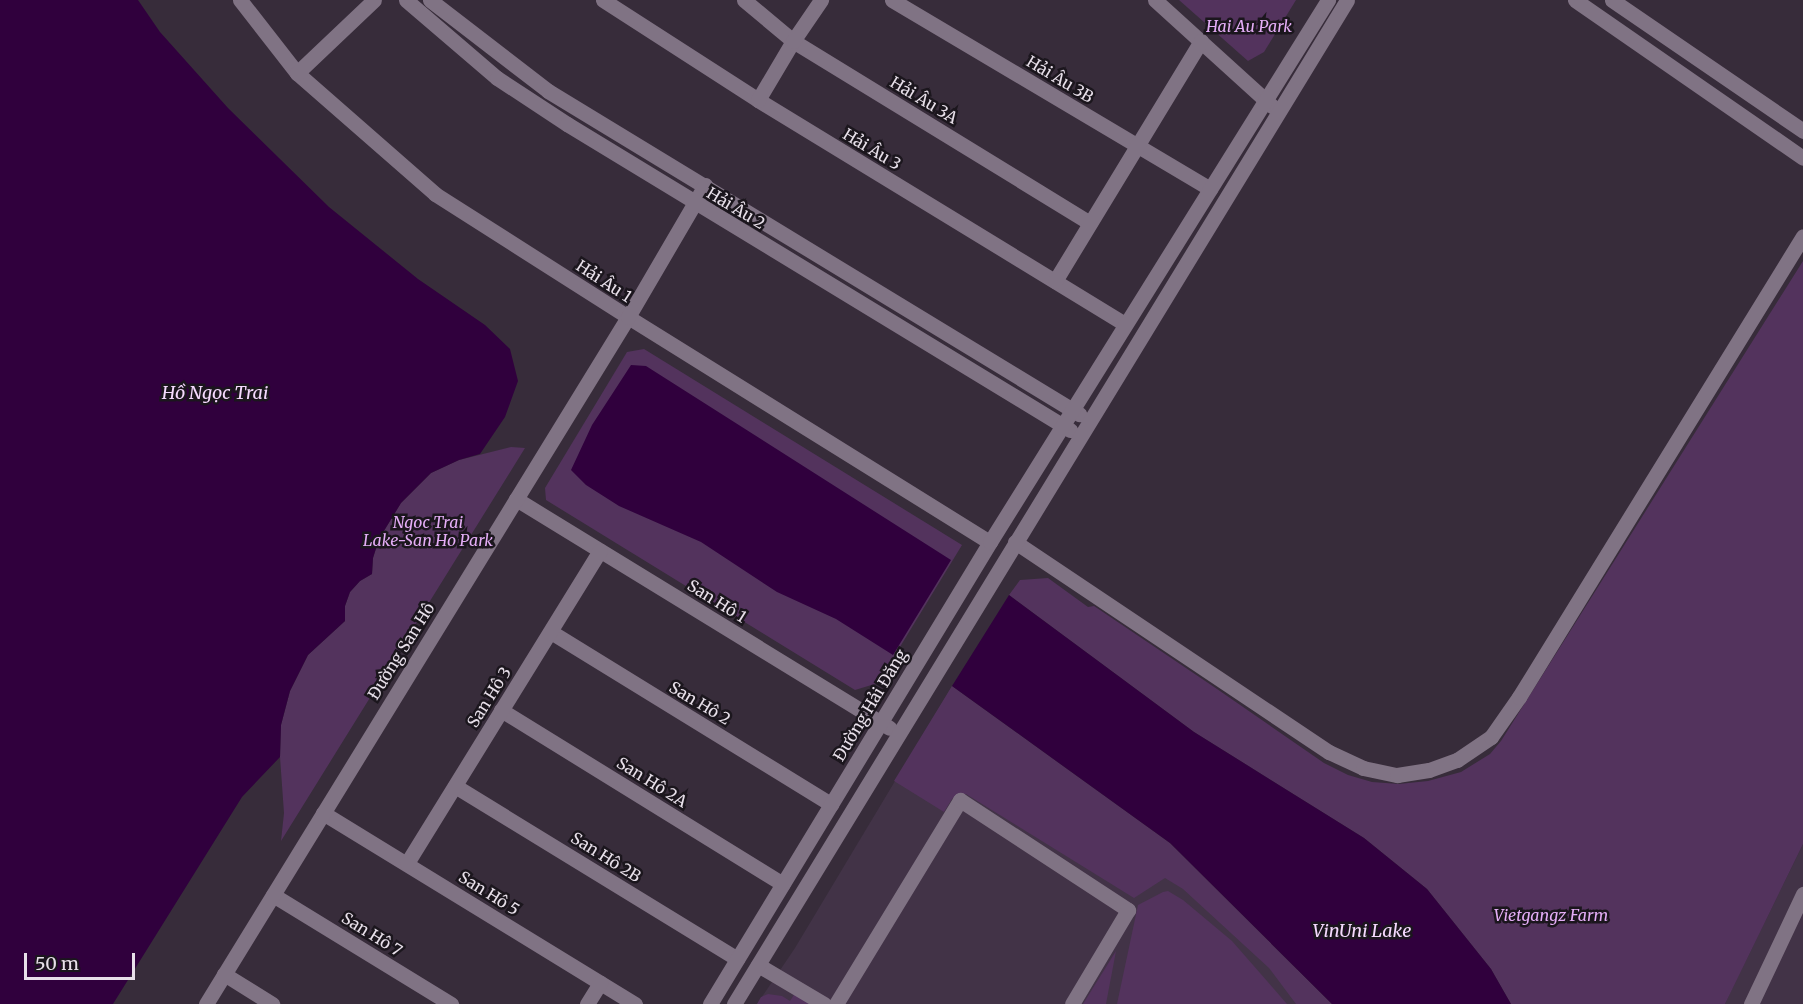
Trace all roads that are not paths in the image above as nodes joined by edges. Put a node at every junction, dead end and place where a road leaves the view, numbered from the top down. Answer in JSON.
{"nodes":[{"id":1,"x":240,"y":0,"type":"edge"},
{"id":2,"x":374,"y":0,"type":"edge"},
{"id":3,"x":406,"y":0,"type":"edge"},
{"id":4,"x":430,"y":0,"type":"edge"},
{"id":5,"x":603,"y":0,"type":"edge"},
{"id":6,"x":744,"y":0,"type":"edge"},
{"id":7,"x":821,"y":0,"type":"edge"},
{"id":8,"x":892,"y":0,"type":"edge"},
{"id":9,"x":1155,"y":0,"type":"edge"},
{"id":10,"x":1328,"y":0,"type":"edge"},
{"id":11,"x":1347,"y":0,"type":"edge"},
{"id":12,"x":1575,"y":0,"type":"edge"},
{"id":13,"x":1612,"y":0,"type":"edge"},
{"id":14,"x":793,"y":41,"type":"junction"},
{"id":15,"x":1201,"y":41,"type":"junction"},
{"id":16,"x":297,"y":73,"type":"junction"},
{"id":17,"x":758,"y":100,"type":"junction"},
{"id":18,"x":1265,"y":100,"type":"junction"},
{"id":19,"x":1279,"y":112,"type":"junction"},
{"id":20,"x":1803,"y":131,"type":"edge"},
{"id":21,"x":1137,"y":146,"type":"junction"},
{"id":22,"x":1803,"y":158,"type":"edge"},
{"id":23,"x":705,"y":185,"type":"junction"},
{"id":24,"x":1210,"y":189,"type":"junction"},
{"id":25,"x":694,"y":204,"type":"junction"},
{"id":26,"x":1090,"y":223,"type":"junction"},
{"id":27,"x":1803,"y":236,"type":"edge"},
{"id":28,"x":1055,"y":281,"type":"junction"},
{"id":29,"x":628,"y":317,"type":"junction"},
{"id":30,"x":1125,"y":324,"type":"junction"},
{"id":31,"x":1072,"y":410,"type":"junction"},
{"id":32,"x":1089,"y":420,"type":"junction"},
{"id":33,"x":1063,"y":426,"type":"junction"},
{"id":34,"x":1080,"y":435,"type":"junction"},
{"id":35,"x":516,"y":499,"type":"junction"},
{"id":36,"x":990,"y":542,"type":"junction"},
{"id":37,"x":1015,"y":542,"type":"junction"},
{"id":38,"x":600,"y":550,"type":"junction"},
{"id":39,"x":551,"y":632,"type":"junction"},
{"id":40,"x":501,"y":710,"type":"junction"},
{"id":41,"x":880,"y":723,"type":"junction"},
{"id":42,"x":899,"y":734,"type":"junction"},
{"id":43,"x":455,"y":786,"type":"junction"},
{"id":44,"x":831,"y":804,"type":"junction"},
{"id":45,"x":323,"y":813,"type":"junction"},
{"id":46,"x":407,"y":863,"type":"junction"},
{"id":47,"x":783,"y":884,"type":"junction"},
{"id":48,"x":273,"y":894,"type":"junction"},
{"id":49,"x":1803,"y":894,"type":"edge"},
{"id":50,"x":737,"y":959,"type":"junction"},
{"id":51,"x":758,"y":965,"type":"junction"},
{"id":52,"x":224,"y":974,"type":"junction"},
{"id":53,"x":600,"y":983,"type":"junction"},
{"id":54,"x":206,"y":1004,"type":"edge"},
{"id":55,"x":272,"y":1004,"type":"edge"},
{"id":56,"x":451,"y":1004,"type":"edge"},
{"id":57,"x":586,"y":1004,"type":"edge"},
{"id":58,"x":635,"y":1004,"type":"edge"},
{"id":59,"x":710,"y":1004,"type":"edge"},
{"id":60,"x":734,"y":1004,"type":"edge"},
{"id":61,"x":824,"y":1004,"type":"edge"},
{"id":62,"x":836,"y":1004,"type":"edge"},
{"id":63,"x":1072,"y":1004,"type":"edge"},
{"id":64,"x":1751,"y":1004,"type":"edge"}],
"edges":[{"from":1,"to":16,"type":"street","name":"Hải Âu 1"},
{"from":2,"to":16,"type":"street"},
{"from":3,"to":25,"type":"street","name":"Hải Âu 2"},
{"from":4,"to":23,"type":"street","name":"Hải Âu 2"},
{"from":5,"to":17,"type":"street","name":"Hải Âu 3"},
{"from":6,"to":14,"type":"street","name":"Hải Âu 3A"},
{"from":7,"to":14,"type":"street"},
{"from":8,"to":21,"type":"street","name":"Hải Âu 3B"},
{"from":9,"to":15,"type":"street"},
{"from":10,"to":18,"type":"street","name":"Đường Hải Đăng"},
{"from":11,"to":19,"type":"street"},
{"from":12,"to":22,"type":"street"},
{"from":13,"to":20,"type":"street"},
{"from":14,"to":17,"type":"street"},
{"from":14,"to":26,"type":"street","name":"Hải Âu 3A"},
{"from":15,"to":18,"type":"street"},
{"from":15,"to":21,"type":"street"},
{"from":16,"to":29,"type":"street","name":"Hải Âu 1"},
{"from":17,"to":28,"type":"street","name":"Hải Âu 3"},
{"from":18,"to":19,"type":"street"},
{"from":18,"to":24,"type":"street","name":"Đường Hải Đăng"},
{"from":19,"to":32,"type":"street"},
{"from":21,"to":24,"type":"street","name":"Hải Âu 3B"},
{"from":21,"to":26,"type":"street"},
{"from":23,"to":25,"type":"street","name":"Đường San Hô"},
{"from":23,"to":31,"type":"street","name":"Hải Âu 2"},
{"from":24,"to":30,"type":"street","name":"Đường Hải Đăng"},
{"from":25,"to":29,"type":"street","name":"Đường San Hô"},
{"from":25,"to":33,"type":"street","name":"Hải Âu 2"},
{"from":26,"to":28,"type":"street"},
{"from":27,"to":37,"type":"street"},
{"from":28,"to":30,"type":"street","name":"Hải Âu 3"},
{"from":29,"to":35,"type":"street","name":"Đường San Hô"},
{"from":29,"to":36,"type":"street","name":"Hải Âu 1"},
{"from":30,"to":31,"type":"street","name":"Đường Hải Đăng"},
{"from":31,"to":32,"type":"street","name":"Hải Âu 2"},
{"from":31,"to":33,"type":"street","name":"Đường Hải Đăng"},
{"from":32,"to":34,"type":"street"},
{"from":33,"to":34,"type":"street","name":"Hải Âu 2"},
{"from":33,"to":36,"type":"street","name":"Đường Hải Đăng"},
{"from":34,"to":37,"type":"street"},
{"from":35,"to":38,"type":"street","name":"San Hô 1"},
{"from":35,"to":45,"type":"street","name":"Đường San Hô"},
{"from":36,"to":41,"type":"street","name":"Đường Hải Đăng"},
{"from":37,"to":42,"type":"street"},
{"from":38,"to":39,"type":"street","name":"San Hô 3"},
{"from":38,"to":41,"type":"street","name":"San Hô 1"},
{"from":39,"to":40,"type":"street","name":"San Hô 3"},
{"from":39,"to":44,"type":"street","name":"San Hô 2"},
{"from":40,"to":43,"type":"street","name":"San Hô 3"},
{"from":40,"to":47,"type":"street","name":"San Hô 2A"},
{"from":41,"to":42,"type":"street","name":"San Hô 1"},
{"from":41,"to":44,"type":"street","name":"Đường Hải Đăng"},
{"from":42,"to":51,"type":"street"},
{"from":43,"to":46,"type":"street","name":"San Hô 3"},
{"from":43,"to":50,"type":"street","name":"San Hô 2B"},
{"from":44,"to":47,"type":"street","name":"Đường Hải Đăng"},
{"from":45,"to":46,"type":"street","name":"San Hô 5"},
{"from":45,"to":48,"type":"street","name":"Đường San Hô"},
{"from":46,"to":53,"type":"street","name":"San Hô 5"},
{"from":47,"to":50,"type":"street","name":"Đường Hải Đăng"},
{"from":48,"to":52,"type":"street","name":"Đường San Hô"},
{"from":48,"to":56,"type":"street","name":"San Hô 7"},
{"from":49,"to":64,"type":"street"},
{"from":50,"to":59,"type":"street","name":"Đường Hải Đăng"},
{"from":51,"to":60,"type":"street"},
{"from":51,"to":61,"type":"street"},
{"from":52,"to":54,"type":"street","name":"Đường San Hô"},
{"from":52,"to":55,"type":"street"},
{"from":53,"to":57,"type":"street"},
{"from":53,"to":58,"type":"street","name":"San Hô 5"},
{"from":62,"to":63,"type":"street"}]}
